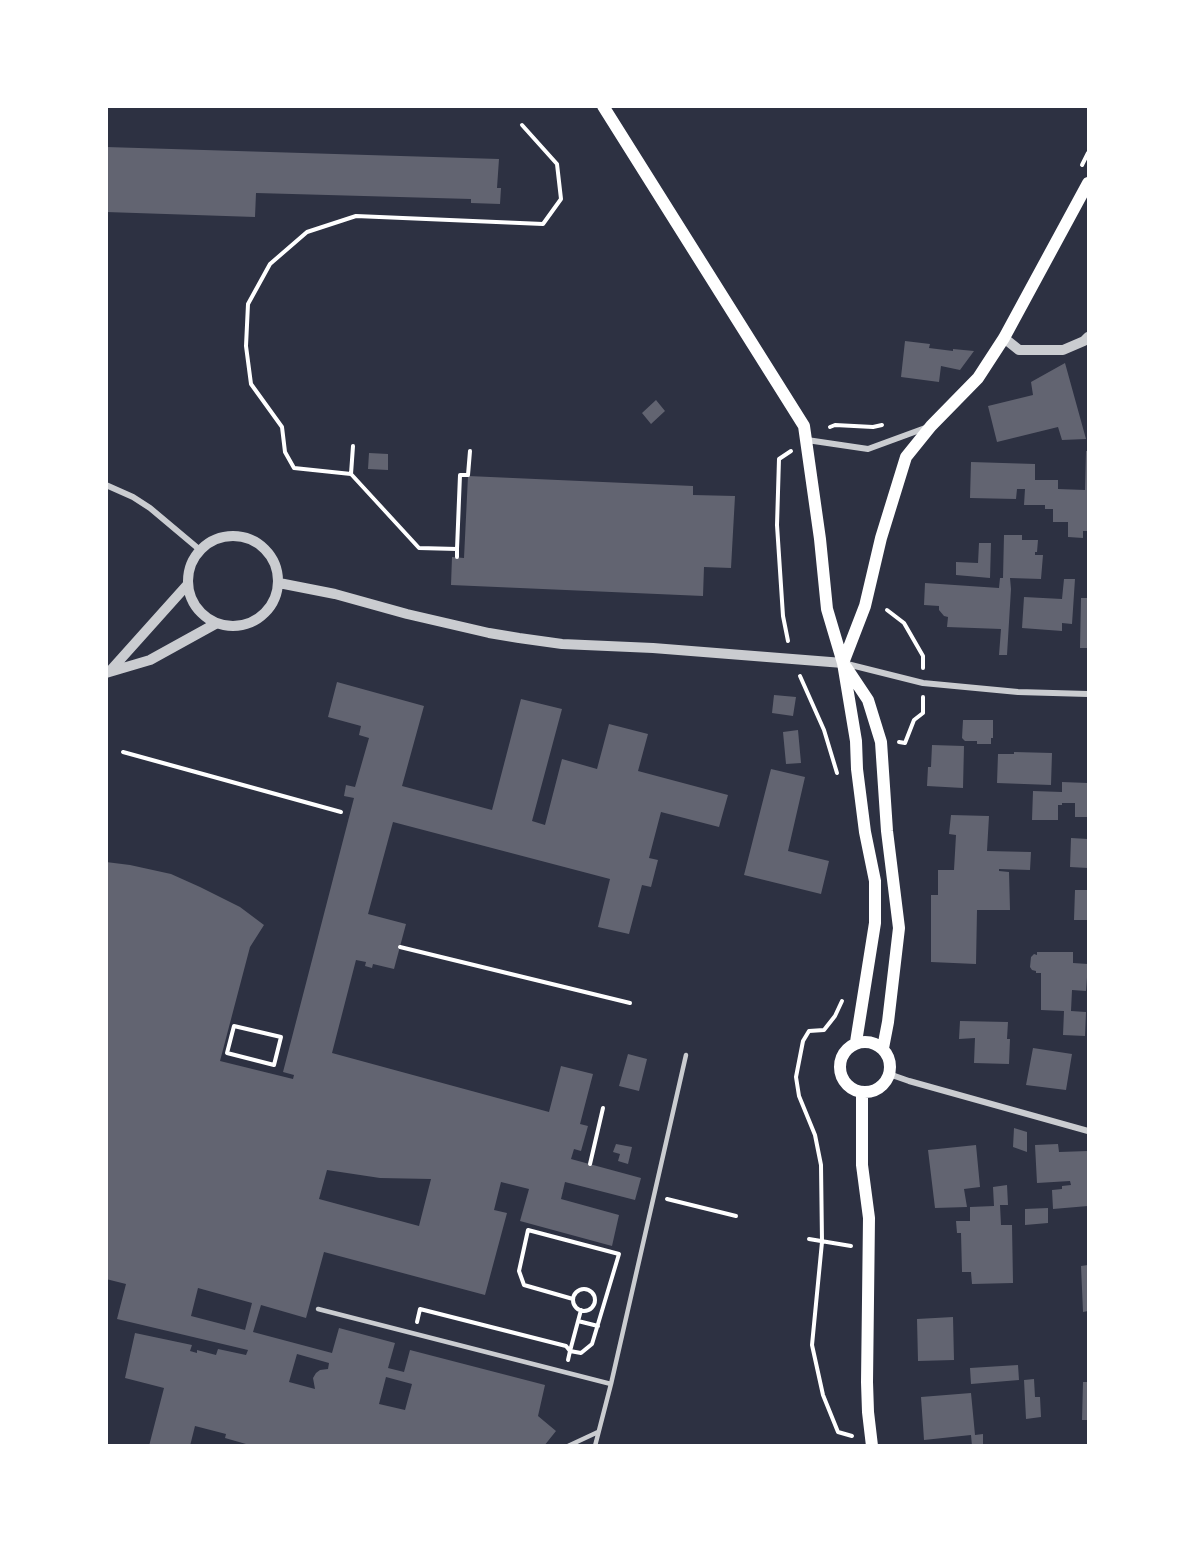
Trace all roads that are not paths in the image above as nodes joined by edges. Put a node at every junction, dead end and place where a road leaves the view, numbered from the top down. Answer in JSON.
{"nodes":[{"id":1,"x":603,"y":106,"type":"edge"},
{"id":2,"x":1089,"y":183,"type":"edge"},
{"id":3,"x":1089,"y":337,"type":"edge"},
{"id":4,"x":1004,"y":338,"type":"junction"},
{"id":5,"x":931,"y":426,"type":"junction"},
{"id":6,"x":807,"y":440,"type":"junction"},
{"id":7,"x":106,"y":485,"type":"edge"},
{"id":8,"x":200,"y":550,"type":"junction"},
{"id":9,"x":279,"y":582,"type":"junction"},
{"id":10,"x":188,"y":584,"type":"junction"},
{"id":11,"x":217,"y":623,"type":"junction"},
{"id":12,"x":843,"y":663,"type":"junction"},
{"id":13,"x":108,"y":672,"type":"edge"},
{"id":14,"x":1089,"y":694,"type":"edge"},
{"id":15,"x":856,"y":1042,"type":"junction"},
{"id":16,"x":883,"y":1048,"type":"junction"},
{"id":17,"x":686,"y":1055,"type":"dead end"},
{"id":18,"x":889,"y":1074,"type":"junction"},
{"id":19,"x":862,"y":1092,"type":"junction"},
{"id":20,"x":1089,"y":1131,"type":"edge"},
{"id":21,"x":318,"y":1309,"type":"dead end"},
{"id":22,"x":611,"y":1384,"type":"junction"},
{"id":23,"x":598,"y":1432,"type":"junction"},
{"id":24,"x":872,"y":1444,"type":"edge"},
{"id":25,"x":568,"y":1446,"type":"edge"},
{"id":26,"x":594,"y":1446,"type":"edge"}],
"edges":[{"from":1,"to":6,"type":"main road"},
{"from":2,"to":4,"type":"main road"},
{"from":3,"to":4,"type":"street"},
{"from":4,"to":5,"type":"main road"},
{"from":5,"to":6,"type":"street"},
{"from":5,"to":12,"type":"main road"},
{"from":6,"to":12,"type":"main road"},
{"from":7,"to":8,"type":"street"},
{"from":8,"to":9,"type":"street"},
{"from":8,"to":10,"type":"street"},
{"from":9,"to":11,"type":"street"},
{"from":9,"to":12,"type":"street"},
{"from":10,"to":11,"type":"street"},
{"from":10,"to":13,"type":"street"},
{"from":11,"to":13,"type":"street"},
{"from":12,"to":14,"type":"street"},
{"from":12,"to":15,"type":"main road"},
{"from":12,"to":16,"type":"main road"},
{"from":15,"to":16,"type":"main road"},
{"from":15,"to":19,"type":"main road"},
{"from":16,"to":18,"type":"main road"},
{"from":17,"to":22,"type":"lane"},
{"from":18,"to":19,"type":"main road"},
{"from":18,"to":20,"type":"street"},
{"from":19,"to":24,"type":"main road"},
{"from":21,"to":22,"type":"lane"},
{"from":22,"to":23,"type":"lane"},
{"from":23,"to":25,"type":"lane"},
{"from":23,"to":26,"type":"lane"}]}
